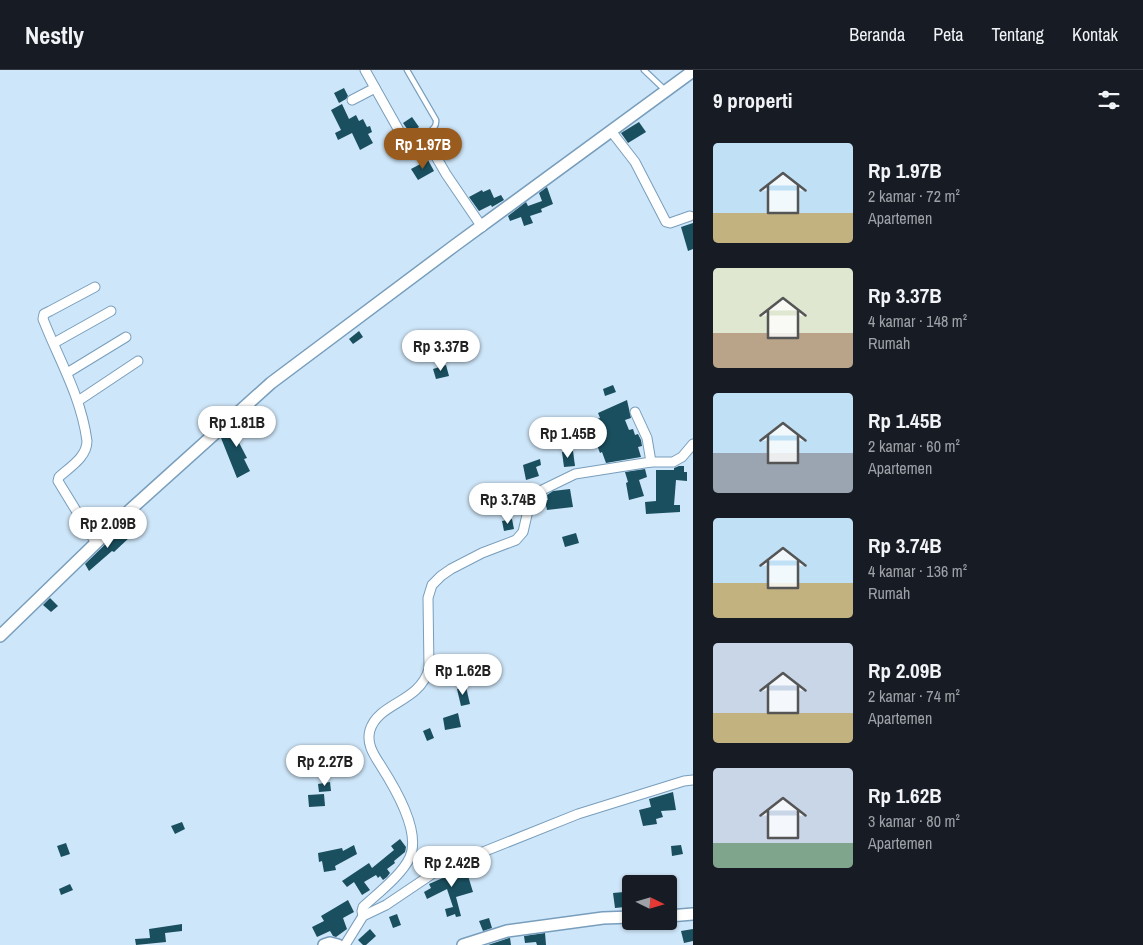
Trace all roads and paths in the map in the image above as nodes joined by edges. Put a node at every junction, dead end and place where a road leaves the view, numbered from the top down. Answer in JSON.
{"nodes":[{"id":1,"x":366,"y":70,"type":"edge"},
{"id":2,"x":407,"y":70,"type":"edge"},
{"id":3,"x":644,"y":70,"type":"edge"},
{"id":4,"x":693,"y":71,"type":"edge"},
{"id":5,"x":375,"y":88,"type":"junction"},
{"id":6,"x":666,"y":91,"type":"junction"},
{"id":7,"x":352,"y":100,"type":"dead end"},
{"id":8,"x":610,"y":132,"type":"junction"},
{"id":9,"x":424,"y":136,"type":"junction"},
{"id":10,"x":690,"y":216,"type":"dead end"},
{"id":11,"x":482,"y":227,"type":"junction"},
{"id":12,"x":95,"y":287,"type":"dead end"},
{"id":13,"x":111,"y":311,"type":"dead end"},
{"id":14,"x":126,"y":337,"type":"dead end"},
{"id":15,"x":54,"y":343,"type":"junction"},
{"id":16,"x":138,"y":362,"type":"dead end"},
{"id":17,"x":67,"y":373,"type":"junction"},
{"id":18,"x":78,"y":401,"type":"junction"},
{"id":19,"x":635,"y":412,"type":"dead end"},
{"id":20,"x":693,"y":444,"type":"edge"},
{"id":21,"x":651,"y":462,"type":"junction"},
{"id":22,"x":96,"y":543,"type":"junction"},
{"id":23,"x":0,"y":636,"type":"edge"},
{"id":24,"x":693,"y":780,"type":"edge"},
{"id":25,"x":693,"y":914,"type":"edge"},
{"id":26,"x":678,"y":915,"type":"edge"},
{"id":27,"x":363,"y":916,"type":"junction"},
{"id":28,"x":622,"y":917,"type":"edge"},
{"id":29,"x":324,"y":945,"type":"edge"},
{"id":30,"x":338,"y":945,"type":"edge"},
{"id":31,"x":345,"y":945,"type":"edge"},
{"id":32,"x":463,"y":945,"type":"edge"}],
"edges":[{"from":1,"to":5,"type":"street"},
{"from":2,"to":9,"type":"lane"},
{"from":3,"to":6,"type":"lane"},
{"from":4,"to":6,"type":"street"},
{"from":5,"to":7,"type":"street"},
{"from":5,"to":9,"type":"street"},
{"from":6,"to":8,"type":"street"},
{"from":8,"to":10,"type":"street"},
{"from":8,"to":11,"type":"street"},
{"from":9,"to":11,"type":"street"},
{"from":11,"to":22,"type":"street"},
{"from":12,"to":15,"type":"street"},
{"from":13,"to":15,"type":"street"},
{"from":14,"to":17,"type":"street"},
{"from":15,"to":17,"type":"street"},
{"from":16,"to":18,"type":"street"},
{"from":17,"to":18,"type":"street"},
{"from":18,"to":22,"type":"street"},
{"from":19,"to":21,"type":"street"},
{"from":20,"to":21,"type":"street"},
{"from":21,"to":27,"type":"street"},
{"from":22,"to":23,"type":"street"},
{"from":24,"to":27,"type":"street"},
{"from":25,"to":26,"type":"street"},
{"from":27,"to":31,"type":"street"},
{"from":28,"to":32,"type":"street"},
{"from":29,"to":30,"type":"street"}]}
